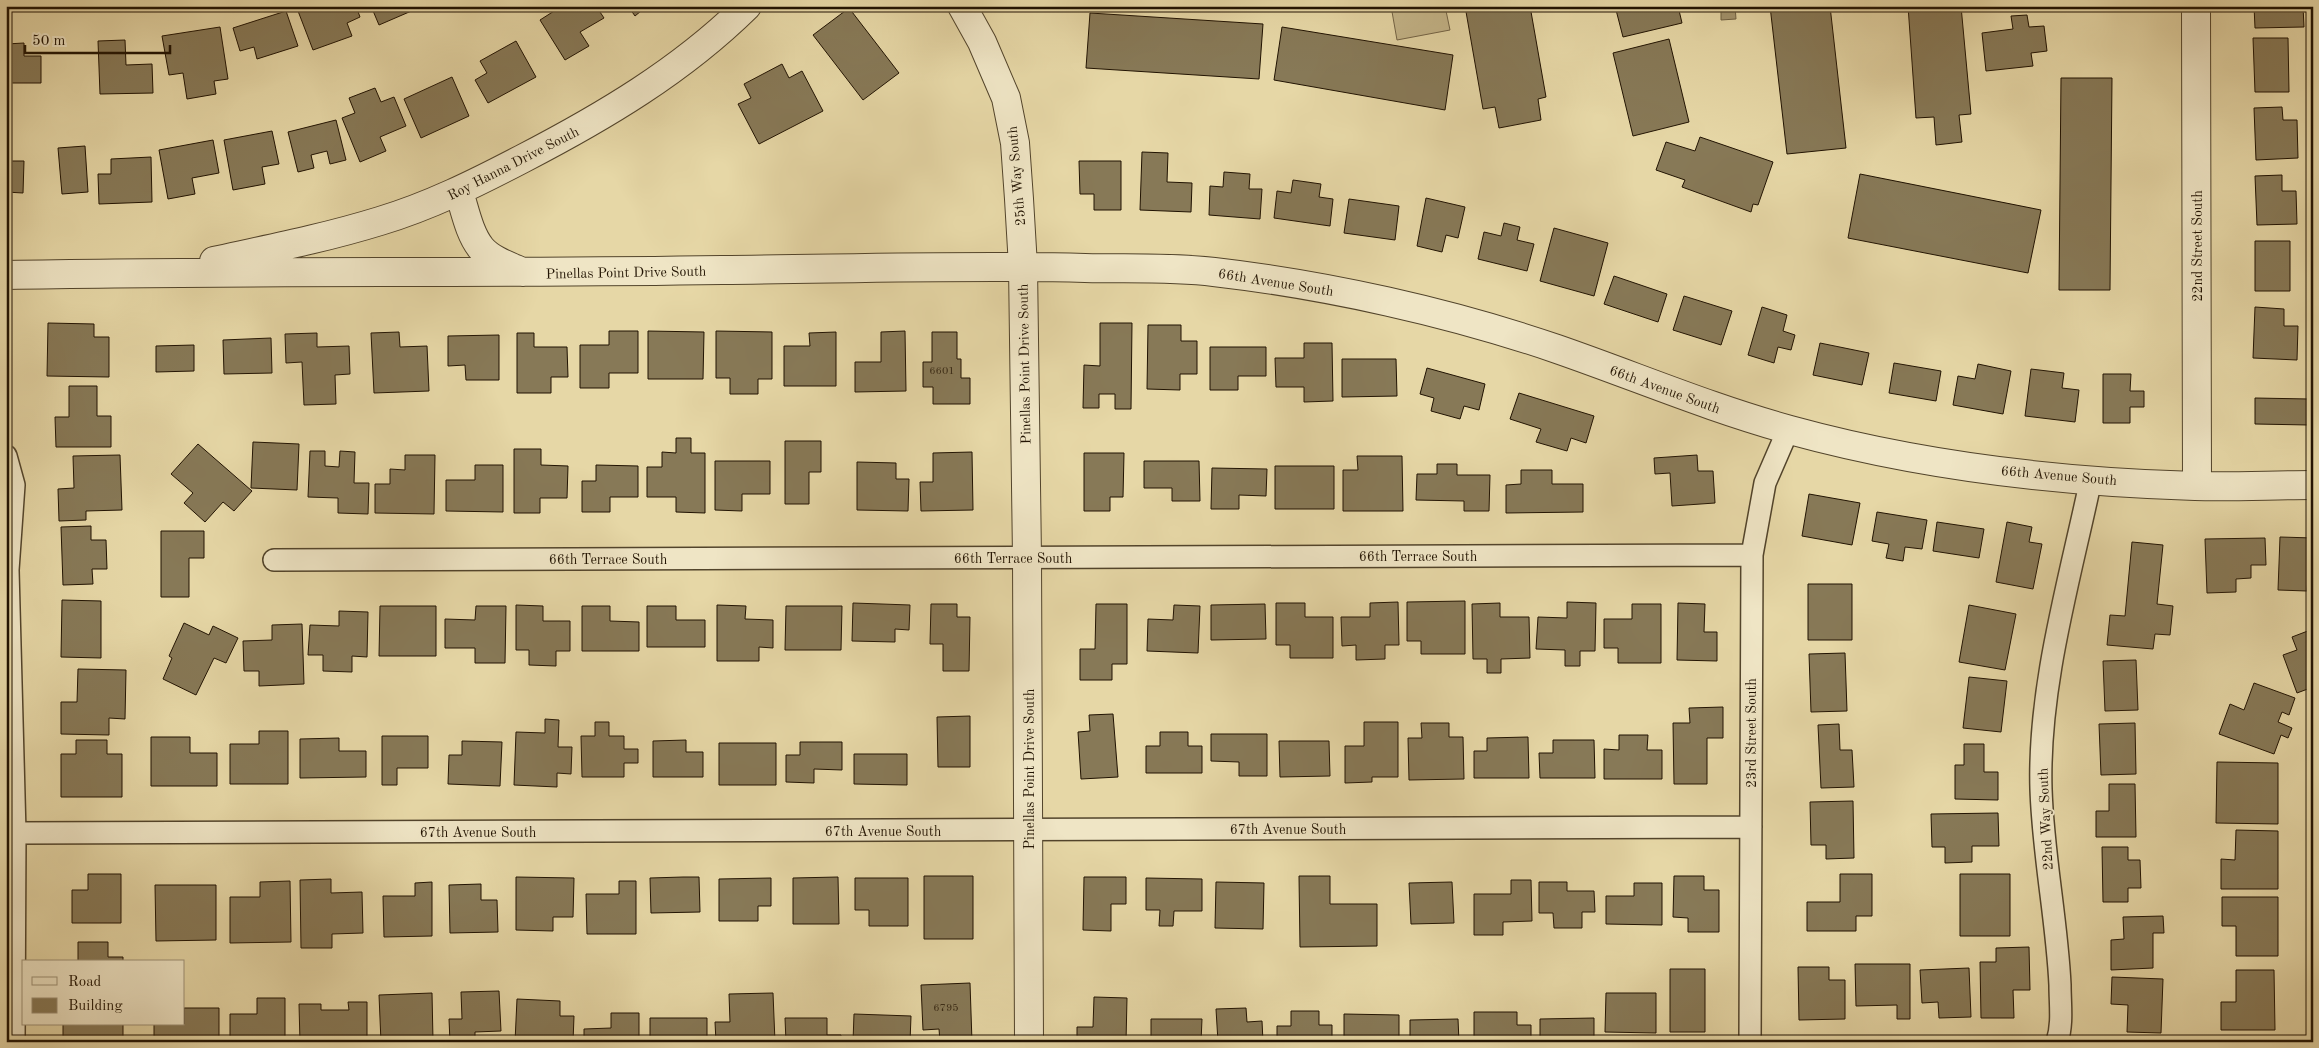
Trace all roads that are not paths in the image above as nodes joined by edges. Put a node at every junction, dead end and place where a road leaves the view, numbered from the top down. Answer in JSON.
{"nodes":[{"id":1,"x":747,"y":6,"type":"edge"},
{"id":2,"x":962,"y":6,"type":"edge"},
{"id":3,"x":2196,"y":6,"type":"edge"},
{"id":4,"x":459,"y":192,"type":"junction"},
{"id":5,"x":1023,"y":266,"type":"junction"},
{"id":6,"x":158,"y":272,"type":"junction"},
{"id":7,"x":526,"y":273,"type":"junction"},
{"id":8,"x":6,"y":275,"type":"edge"},
{"id":9,"x":1788,"y":430,"type":"junction"},
{"id":10,"x":6,"y":456,"type":"edge"},
{"id":11,"x":2091,"y":479,"type":"junction"},
{"id":12,"x":2313,"y":485,"type":"edge"},
{"id":13,"x":2197,"y":486,"type":"junction"},
{"id":14,"x":1752,"y":555,"type":"junction"},
{"id":15,"x":1028,"y":558,"type":"junction"},
{"id":16,"x":274,"y":560,"type":"dead end"},
{"id":17,"x":7,"y":570,"type":"edge"},
{"id":18,"x":1751,"y":827,"type":"junction"},
{"id":19,"x":1029,"y":830,"type":"junction"},
{"id":20,"x":15,"y":833,"type":"junction"},
{"id":21,"x":14,"y":1042,"type":"edge"},
{"id":22,"x":1029,"y":1042,"type":"edge"},
{"id":23,"x":1750,"y":1042,"type":"edge"},
{"id":24,"x":2057,"y":1042,"type":"edge"}],
"edges":[{"from":1,"to":4,"type":"street","name":"Roy Hanna Drive South"},
{"from":2,"to":5,"type":"street","name":"25th Way South"},
{"from":3,"to":13,"type":"street","name":"22nd Street South"},
{"from":4,"to":6,"type":"street","name":"Roy Hanna Drive South"},
{"from":4,"to":7,"type":"street","name":"Pinellas Point Drive South"},
{"from":5,"to":7,"type":"street","name":"Pinellas Point Drive South"},
{"from":5,"to":9,"type":"street","name":"66th Avenue South"},
{"from":5,"to":15,"type":"street","name":"Pinellas Point Drive South"},
{"from":6,"to":7,"type":"street"},
{"from":6,"to":8,"type":"street"},
{"from":9,"to":11,"type":"street","name":"66th Avenue South"},
{"from":9,"to":14,"type":"street","name":"23rd Street South"},
{"from":10,"to":17,"type":"street"},
{"from":11,"to":13,"type":"street","name":"66th Avenue South"},
{"from":11,"to":24,"type":"street","name":"22nd Way South"},
{"from":12,"to":13,"type":"street","name":"66th Avenue South"},
{"from":14,"to":15,"type":"street","name":"66th Terrace South"},
{"from":14,"to":18,"type":"street","name":"23rd Street South"},
{"from":15,"to":16,"type":"street","name":"66th Terrace South"},
{"from":15,"to":19,"type":"street","name":"Pinellas Point Drive South"},
{"from":17,"to":20,"type":"street"},
{"from":18,"to":19,"type":"street","name":"67th Avenue South"},
{"from":18,"to":23,"type":"street","name":"23rd Street South"},
{"from":19,"to":20,"type":"street","name":"67th Avenue South"},
{"from":19,"to":22,"type":"street","name":"Pinellas Point Drive South"},
{"from":20,"to":21,"type":"street"}]}
